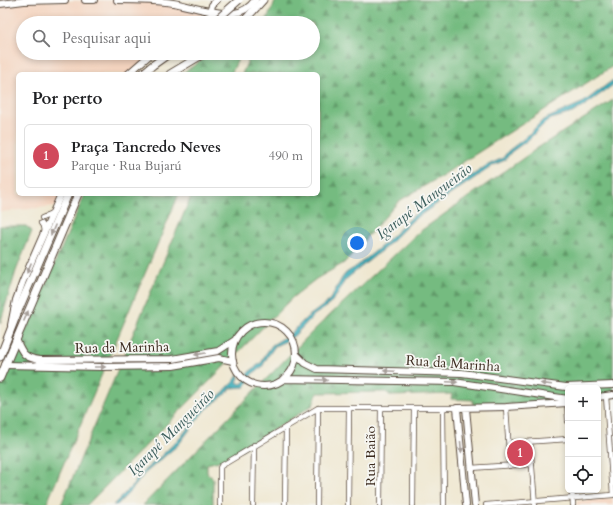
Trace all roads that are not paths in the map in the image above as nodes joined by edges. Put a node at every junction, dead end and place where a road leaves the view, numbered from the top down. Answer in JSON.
{"nodes":[{"id":1,"x":65,"y":0,"type":"edge"},
{"id":2,"x":85,"y":0,"type":"edge"},
{"id":3,"x":94,"y":0,"type":"edge"},
{"id":4,"x":117,"y":0,"type":"edge"},
{"id":5,"x":217,"y":0,"type":"edge"},
{"id":6,"x":239,"y":0,"type":"edge"},
{"id":7,"x":255,"y":0,"type":"edge"},
{"id":8,"x":263,"y":0,"type":"edge"},
{"id":9,"x":0,"y":4,"type":"edge"},
{"id":10,"x":200,"y":8,"type":"junction"},
{"id":11,"x":211,"y":10,"type":"junction"},
{"id":12,"x":202,"y":16,"type":"edge"},
{"id":13,"x":221,"y":16,"type":"edge"},
{"id":14,"x":248,"y":16,"type":"edge"},
{"id":15,"x":144,"y":60,"type":"edge"},
{"id":16,"x":160,"y":60,"type":"edge"},
{"id":17,"x":193,"y":60,"type":"edge"},
{"id":18,"x":130,"y":72,"type":"edge"},
{"id":19,"x":144,"y":72,"type":"edge"},
{"id":20,"x":173,"y":72,"type":"edge"},
{"id":21,"x":60,"y":196,"type":"edge"},
{"id":22,"x":67,"y":196,"type":"edge"},
{"id":23,"x":77,"y":196,"type":"edge"},
{"id":24,"x":52,"y":214,"type":"junction"},
{"id":25,"x":44,"y":232,"type":"junction"},
{"id":26,"x":11,"y":330,"type":"junction"},
{"id":27,"x":16,"y":339,"type":"junction"},
{"id":28,"x":235,"y":340,"type":"junction"},
{"id":29,"x":296,"y":354,"type":"junction"},
{"id":30,"x":0,"y":357,"type":"edge"},
{"id":31,"x":233,"y":361,"type":"junction"},
{"id":32,"x":5,"y":365,"type":"junction"},
{"id":33,"x":0,"y":378,"type":"edge"},
{"id":34,"x":283,"y":379,"type":"junction"},
{"id":35,"x":613,"y":385,"type":"edge"},
{"id":36,"x":613,"y":395,"type":"edge"},
{"id":37,"x":601,"y":396,"type":"edge"},
{"id":38,"x":606,"y":396,"type":"junction"},
{"id":39,"x":565,"y":400,"type":"edge"},
{"id":40,"x":565,"y":401,"type":"edge"},
{"id":41,"x":506,"y":407,"type":"junction"},
{"id":42,"x":318,"y":408,"type":"junction"},
{"id":43,"x":349,"y":408,"type":"junction"},
{"id":44,"x":381,"y":408,"type":"junction"},
{"id":45,"x":414,"y":408,"type":"junction"},
{"id":46,"x":443,"y":408,"type":"junction"},
{"id":47,"x":457,"y":408,"type":"junction"},
{"id":48,"x":466,"y":408,"type":"junction"},
{"id":49,"x":458,"y":421,"type":"junction"},
{"id":50,"x":467,"y":421,"type":"junction"},
{"id":51,"x":286,"y":427,"type":"junction"},
{"id":52,"x":611,"y":435,"type":"edge"},
{"id":53,"x":565,"y":439,"type":"edge"},
{"id":54,"x":530,"y":442,"type":"junction"},
{"id":55,"x":508,"y":443,"type":"junction"},
{"id":56,"x":254,"y":445,"type":"junction"},
{"id":57,"x":612,"y":457,"type":"edge"},
{"id":58,"x":532,"y":464,"type":"junction"},
{"id":59,"x":510,"y":466,"type":"junction"},
{"id":60,"x":472,"y":468,"type":"junction"},
{"id":61,"x":572,"y":493,"type":"edge"},
{"id":62,"x":613,"y":495,"type":"edge"},
{"id":63,"x":573,"y":498,"type":"junction"},
{"id":64,"x":535,"y":503,"type":"edge"},
{"id":65,"x":220,"y":505,"type":"edge"},
{"id":66,"x":253,"y":505,"type":"edge"},
{"id":67,"x":285,"y":505,"type":"edge"},
{"id":68,"x":317,"y":505,"type":"edge"},
{"id":69,"x":348,"y":505,"type":"edge"},
{"id":70,"x":380,"y":505,"type":"edge"},
{"id":71,"x":412,"y":505,"type":"edge"},
{"id":72,"x":444,"y":505,"type":"edge"},
{"id":73,"x":466,"y":505,"type":"edge"},
{"id":74,"x":475,"y":505,"type":"edge"},
{"id":75,"x":486,"y":505,"type":"edge"},
{"id":76,"x":573,"y":505,"type":"edge"}],
"edges":[{"from":1,"to":9,"type":"main road"},
{"from":2,"to":3,"type":"main road"},
{"from":4,"to":10,"type":"main road"},
{"from":5,"to":11,"type":"main road"},
{"from":6,"to":13,"type":"main road","bridge":true},
{"from":7,"to":11,"type":"main road"},
{"from":8,"to":14,"type":"main road"},
{"from":10,"to":11,"type":"main road"},
{"from":10,"to":12,"type":"main road"},
{"from":15,"to":18,"type":"main road"},
{"from":16,"to":19,"type":"main road"},
{"from":17,"to":20,"type":"main road"},
{"from":21,"to":24,"type":"main road"},
{"from":22,"to":26,"type":"main road","one_way":true},
{"from":27,"to":23,"type":"main road","one_way":true},
{"from":24,"to":25,"type":"main road"},
{"from":24,"to":25,"type":"street"},
{"from":25,"to":26,"type":"main road","one_way":true},
{"from":26,"to":30,"type":"main road"},
{"from":28,"to":27,"type":"main road","name":"Rua da Marinha","one_way":true},
{"from":27,"to":32,"type":"main road"},
{"from":28,"to":29,"type":"main road"},
{"from":28,"to":31,"type":"main road"},
{"from":29,"to":34,"type":"main road"},
{"from":35,"to":29,"type":"main road","name":"Rua da Marinha","one_way":true},
{"from":32,"to":31,"type":"main road","name":"Rua da Marinha","one_way":true},
{"from":31,"to":34,"type":"main road"},
{"from":32,"to":33,"type":"main road"},
{"from":34,"to":39,"type":"main road","name":"Rua da Marinha","one_way":true},
{"from":36,"to":38,"type":"main road"},
{"from":37,"to":38,"type":"main road"},
{"from":38,"to":52,"type":"street"},
{"from":40,"to":41,"type":"main road"},
{"from":41,"to":48,"type":"main road"},
{"from":41,"to":55,"type":"street"},
{"from":42,"to":43,"type":"street"},
{"from":42,"to":51,"type":"street"},
{"from":42,"to":68,"type":"street"},
{"from":43,"to":44,"type":"street"},
{"from":43,"to":69,"type":"street"},
{"from":44,"to":45,"type":"street"},
{"from":44,"to":70,"type":"street","name":"Rua Baião"},
{"from":45,"to":46,"type":"street"},
{"from":45,"to":71,"type":"street"},
{"from":46,"to":47,"type":"street"},
{"from":46,"to":72,"type":"street"},
{"from":47,"to":48,"type":"main road"},
{"from":47,"to":49,"type":"main road"},
{"from":48,"to":50,"type":"main road"},
{"from":49,"to":50,"type":"main road"},
{"from":49,"to":73,"type":"main road","one_way":true},
{"from":50,"to":60,"type":"main road"},
{"from":51,"to":56,"type":"street"},
{"from":51,"to":67,"type":"street"},
{"from":52,"to":57,"type":"street"},
{"from":53,"to":54,"type":"street"},
{"from":54,"to":55,"type":"street"},
{"from":54,"to":58,"type":"street"},
{"from":55,"to":59,"type":"street"},
{"from":56,"to":65,"type":"street"},
{"from":56,"to":66,"type":"street"},
{"from":57,"to":62,"type":"street"},
{"from":58,"to":59,"type":"street"},
{"from":58,"to":64,"type":"street"},
{"from":59,"to":60,"type":"street"},
{"from":60,"to":74,"type":"main road"},
{"from":61,"to":63,"type":"street"},
{"from":62,"to":63,"type":"street"},
{"from":63,"to":64,"type":"street"},
{"from":63,"to":76,"type":"street"},
{"from":64,"to":75,"type":"street"}]}
